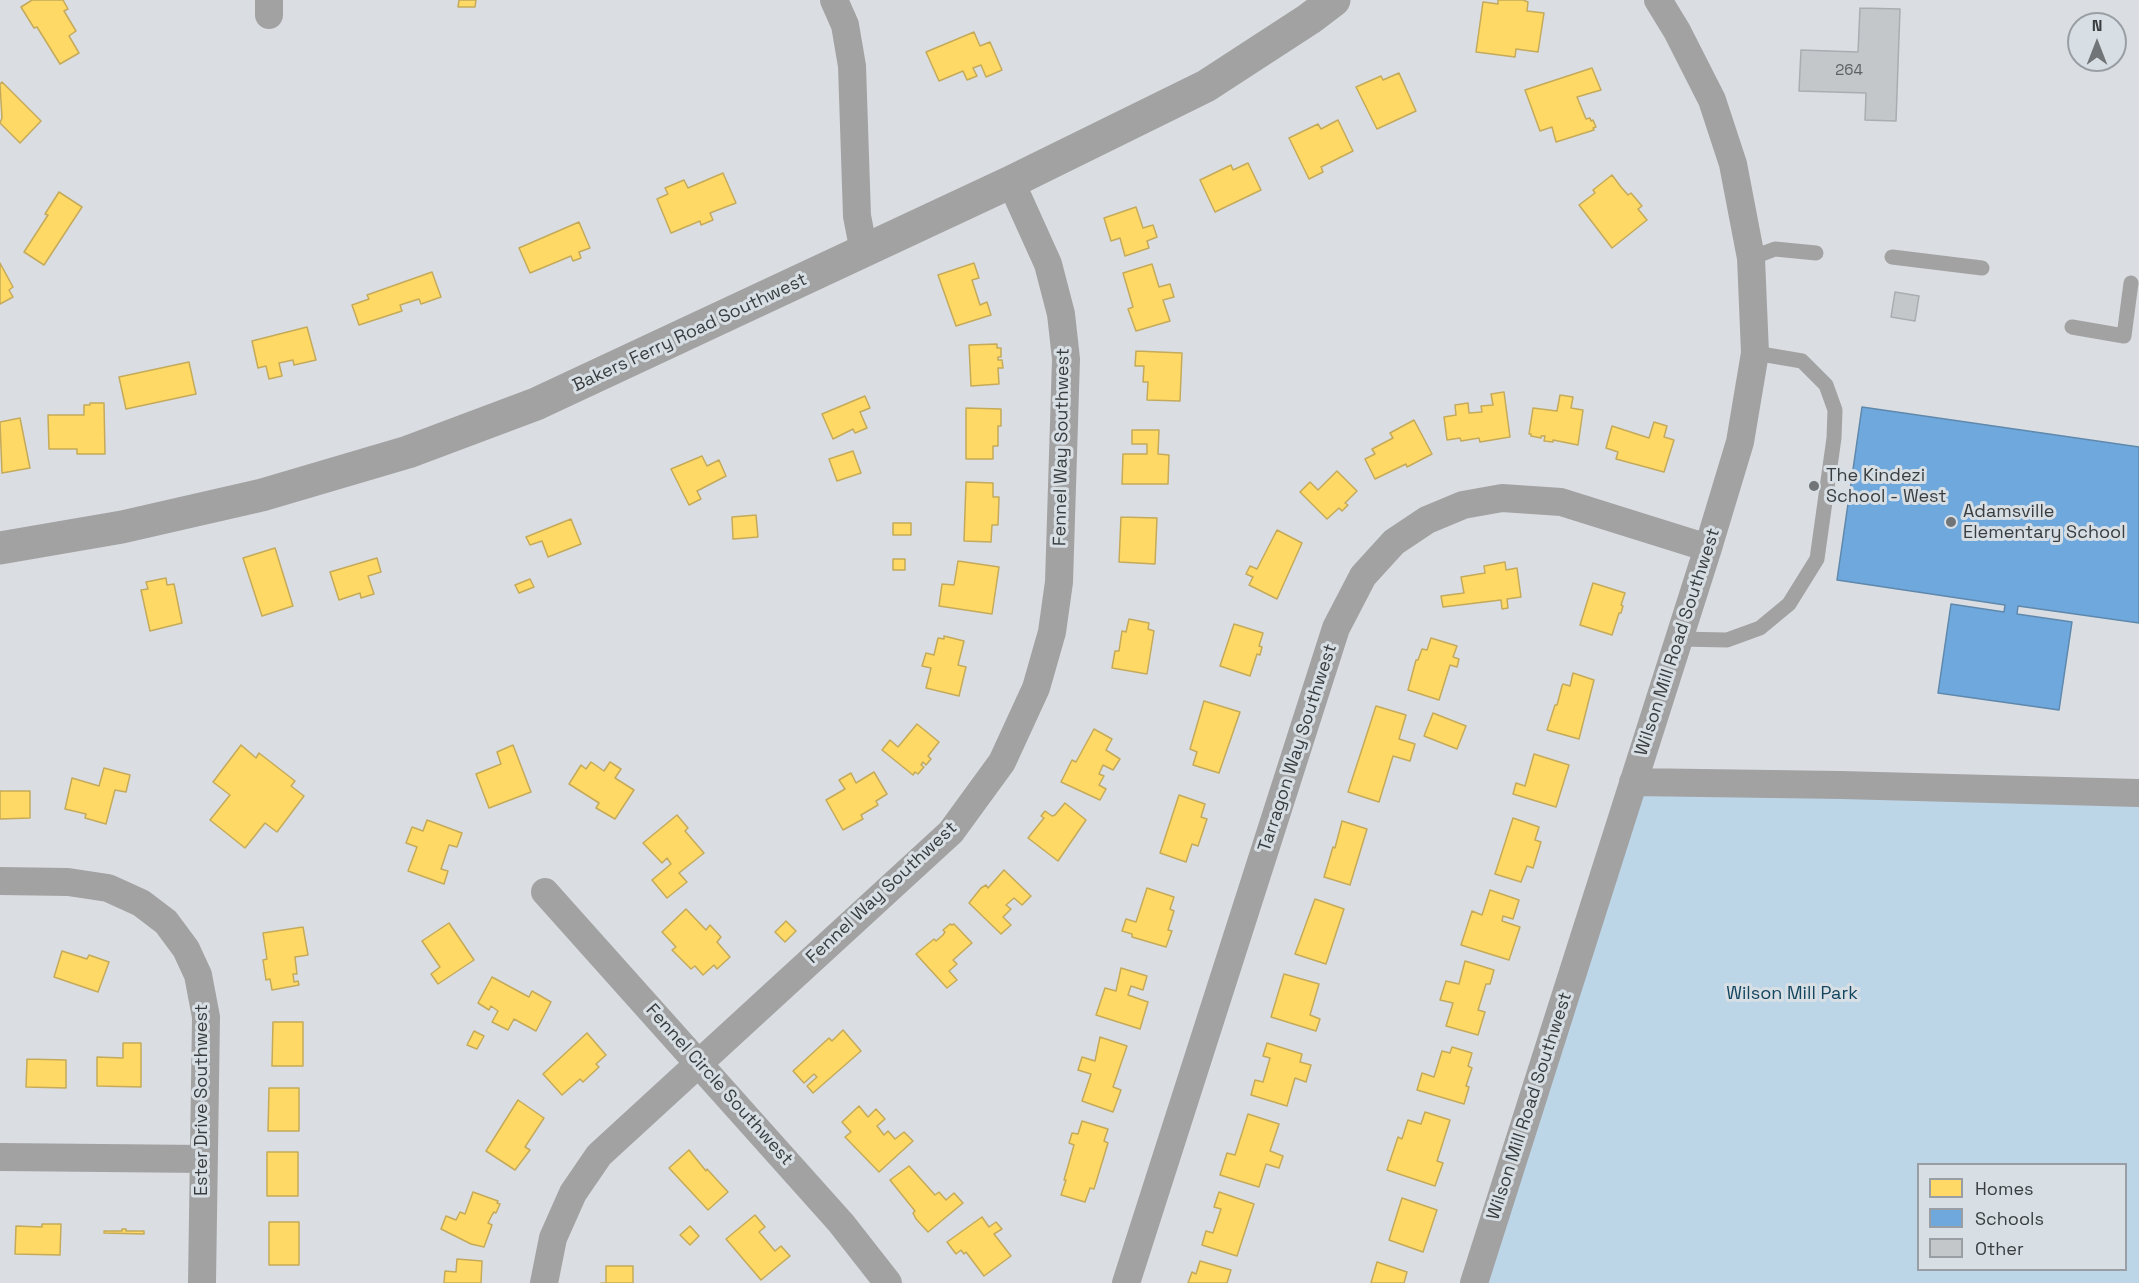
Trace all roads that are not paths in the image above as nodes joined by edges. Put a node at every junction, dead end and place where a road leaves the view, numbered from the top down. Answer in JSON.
{"nodes":[{"id":1,"x":834,"y":0,"type":"edge"},
{"id":2,"x":1334,"y":0,"type":"edge"},
{"id":3,"x":1658,"y":0,"type":"edge"},
{"id":4,"x":1011,"y":183,"type":"junction"},
{"id":5,"x":864,"y":252,"type":"junction"},
{"id":6,"x":1816,"y":253,"type":"dead end"},
{"id":7,"x":1892,"y":257,"type":"dead end"},
{"id":8,"x":1751,"y":258,"type":"junction"},
{"id":9,"x":1982,"y":268,"type":"dead end"},
{"id":10,"x":2131,"y":283,"type":"dead end"},
{"id":11,"x":2072,"y":327,"type":"dead end"},
{"id":12,"x":1755,"y":353,"type":"junction"},
{"id":13,"x":0,"y":548,"type":"edge"},
{"id":14,"x":1708,"y":548,"type":"junction"},
{"id":15,"x":1679,"y":639,"type":"junction"},
{"id":16,"x":1633,"y":782,"type":"junction"},
{"id":17,"x":2139,"y":793,"type":"edge"},
{"id":18,"x":0,"y":881,"type":"edge"},
{"id":19,"x":545,"y":892,"type":"dead end"},
{"id":20,"x":699,"y":1062,"type":"junction"},
{"id":21,"x":0,"y":1157,"type":"edge"},
{"id":22,"x":204,"y":1159,"type":"junction"},
{"id":23,"x":202,"y":1283,"type":"edge"},
{"id":24,"x":544,"y":1283,"type":"edge"},
{"id":25,"x":888,"y":1283,"type":"edge"},
{"id":26,"x":1126,"y":1283,"type":"edge"},
{"id":27,"x":1474,"y":1283,"type":"edge"}],
"edges":[{"from":1,"to":5,"type":"street"},
{"from":2,"to":4,"type":"street","name":"Bakers Ferry Road Southwest"},
{"from":3,"to":8,"type":"street","name":"Wilson Mill Road Southwest"},
{"from":4,"to":5,"type":"street","name":"Bakers Ferry Road Southwest"},
{"from":4,"to":20,"type":"street","name":"Fennel Way Southwest"},
{"from":5,"to":13,"type":"street","name":"Bakers Ferry Road Southwest"},
{"from":6,"to":8,"type":"lane"},
{"from":7,"to":9,"type":"lane"},
{"from":8,"to":12,"type":"street","name":"Wilson Mill Road Southwest"},
{"from":10,"to":11,"type":"lane"},
{"from":12,"to":14,"type":"street","name":"Wilson Mill Road Southwest"},
{"from":12,"to":15,"type":"lane"},
{"from":14,"to":15,"type":"street","name":"Wilson Mill Road Southwest"},
{"from":14,"to":26,"type":"street","name":"Tarragon Way Southwest"},
{"from":15,"to":16,"type":"street","name":"Wilson Mill Road Southwest"},
{"from":16,"to":17,"type":"street"},
{"from":16,"to":27,"type":"street","name":"Wilson Mill Road Southwest"},
{"from":18,"to":22,"type":"street","name":"Ester Drive Southwest"},
{"from":19,"to":20,"type":"street","name":"Fennel Circle Southwest"},
{"from":20,"to":24,"type":"street","name":"Fennel Way Southwest"},
{"from":20,"to":25,"type":"street","name":"Fennel Circle Southwest"},
{"from":21,"to":22,"type":"street"},
{"from":22,"to":23,"type":"street","name":"Ester Drive Southwest"}]}
